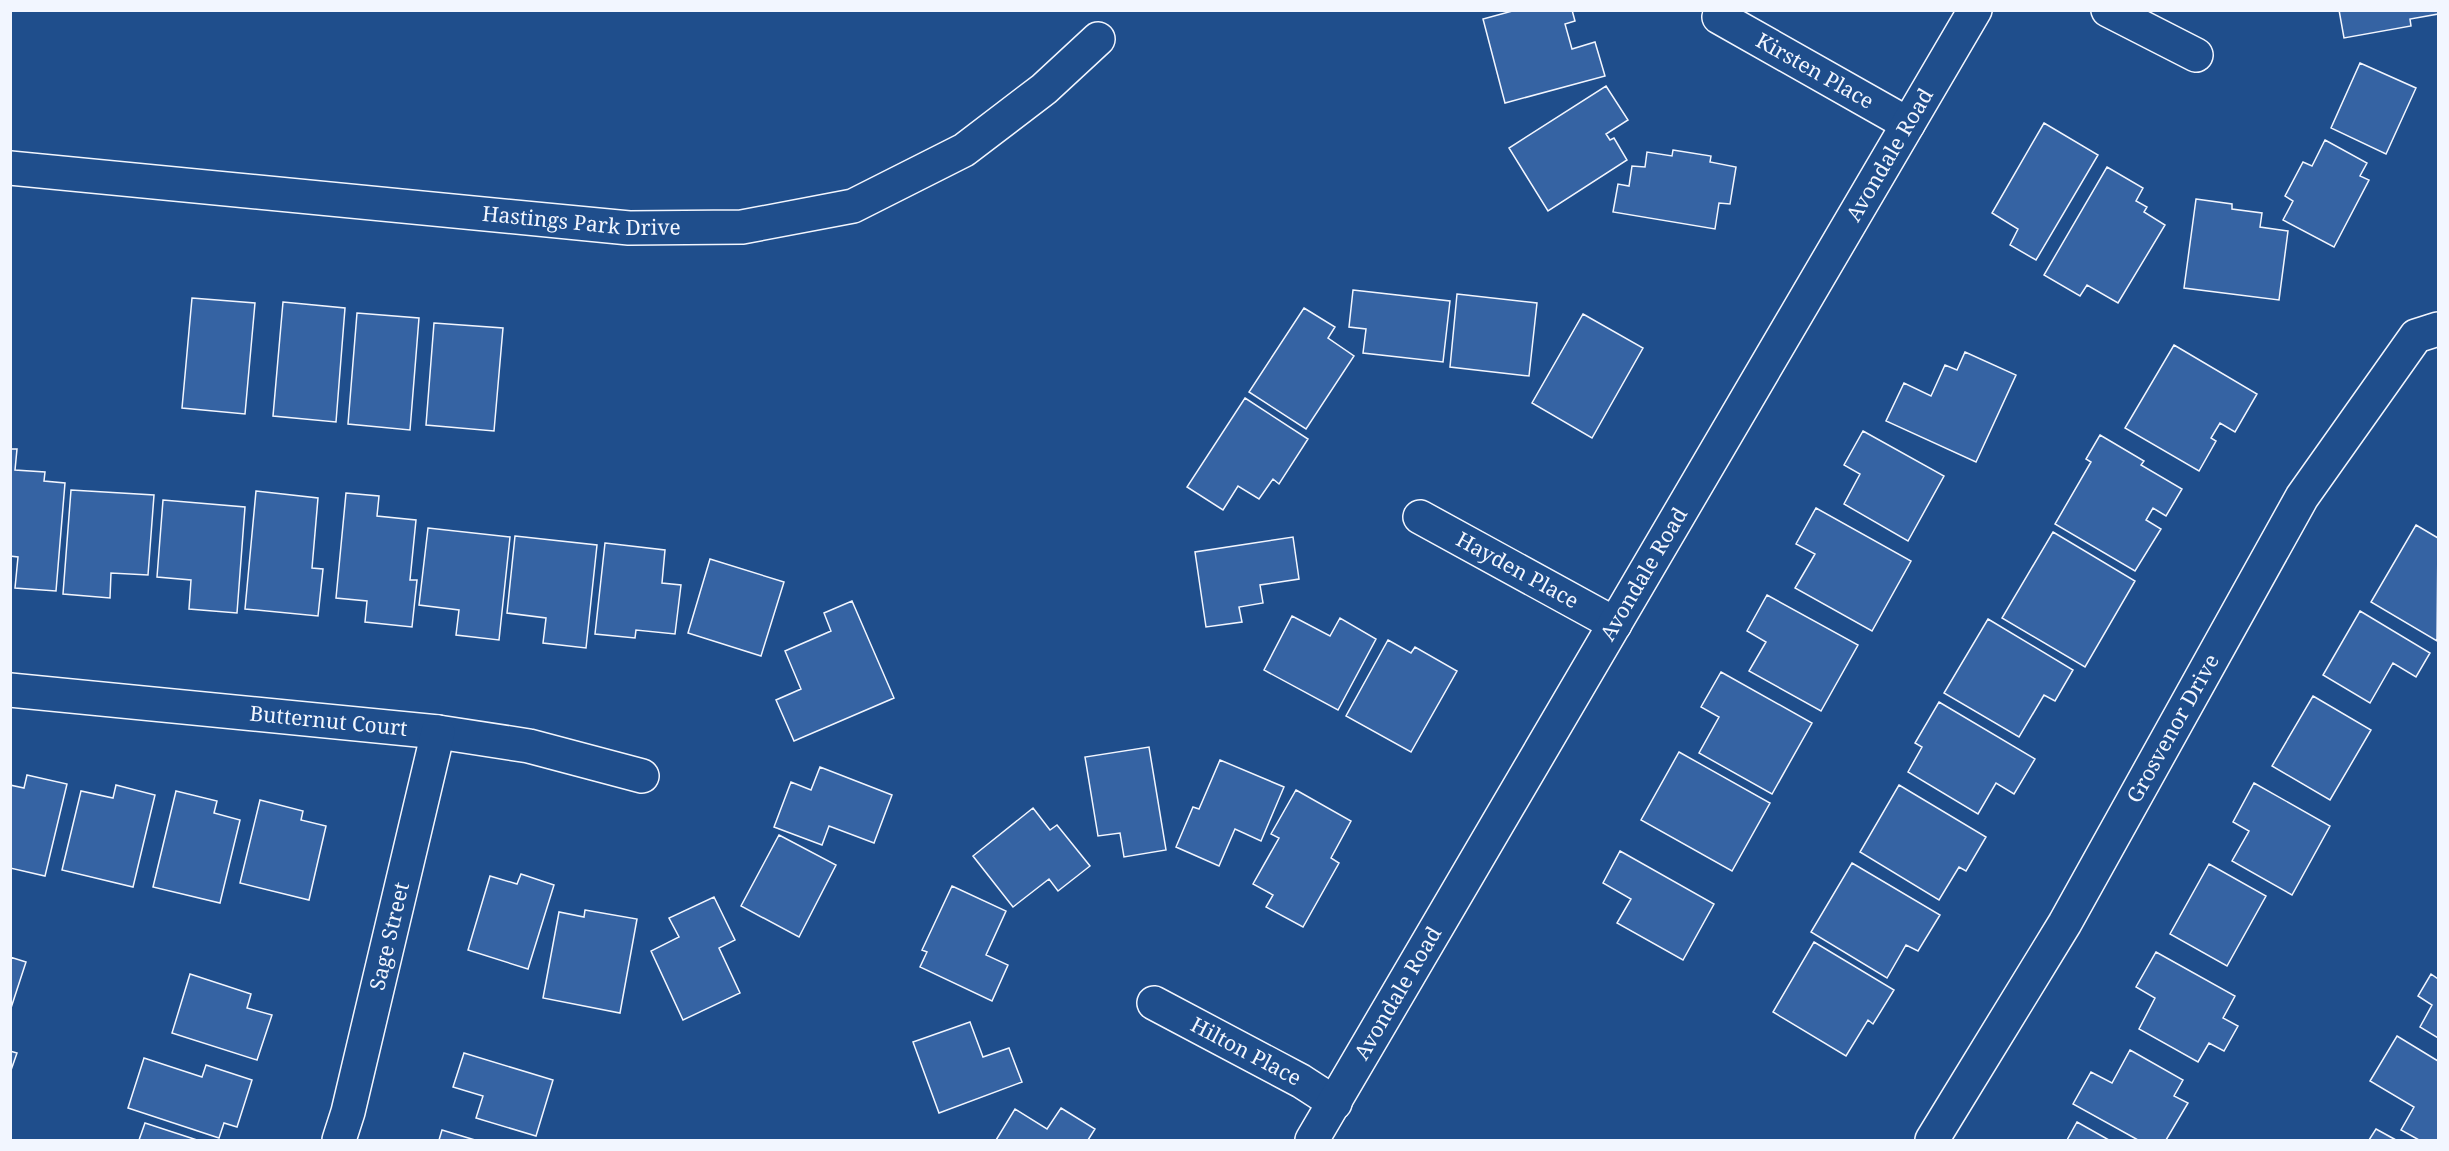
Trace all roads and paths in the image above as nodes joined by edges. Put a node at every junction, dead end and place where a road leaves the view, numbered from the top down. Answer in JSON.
{"nodes":[{"id":1,"x":1975,"y":10,"type":"edge"},
{"id":2,"x":2108,"y":10,"type":"edge"},
{"id":3,"x":1719,"y":17,"type":"dead end"},
{"id":4,"x":1098,"y":39,"type":"dead end"},
{"id":5,"x":2196,"y":55,"type":"dead end"},
{"id":6,"x":1908,"y":124,"type":"junction"},
{"id":7,"x":10,"y":168,"type":"edge"},
{"id":8,"x":2435,"y":330,"type":"edge"},
{"id":9,"x":1420,"y":517,"type":"dead end"},
{"id":10,"x":1615,"y":624,"type":"junction"},
{"id":11,"x":10,"y":690,"type":"edge"},
{"id":12,"x":438,"y":732,"type":"junction"},
{"id":13,"x":642,"y":776,"type":"dead end"},
{"id":14,"x":1154,"y":1004,"type":"dead end"},
{"id":15,"x":1335,"y":1103,"type":"junction"},
{"id":16,"x":339,"y":1140,"type":"edge"},
{"id":17,"x":1312,"y":1140,"type":"edge"},
{"id":18,"x":1932,"y":1140,"type":"edge"}],
"edges":[{"from":1,"to":6,"type":"street","name":"Avondale Road"},
{"from":2,"to":5,"type":"street"},
{"from":3,"to":6,"type":"street","name":"Kirsten Place"},
{"from":4,"to":7,"type":"street","name":"Hastings Park Drive"},
{"from":6,"to":10,"type":"street","name":"Avondale Road"},
{"from":8,"to":18,"type":"street","name":"Grosvenor Drive"},
{"from":9,"to":10,"type":"street","name":"Hayden Place"},
{"from":10,"to":15,"type":"street","name":"Avondale Road"},
{"from":11,"to":12,"type":"street","name":"Butternut Court"},
{"from":12,"to":13,"type":"street","name":"Butternut Court"},
{"from":12,"to":16,"type":"street","name":"Sage Street"},
{"from":14,"to":15,"type":"street","name":"Hilton Place"},
{"from":15,"to":17,"type":"street","name":"Avondale Road"}]}
